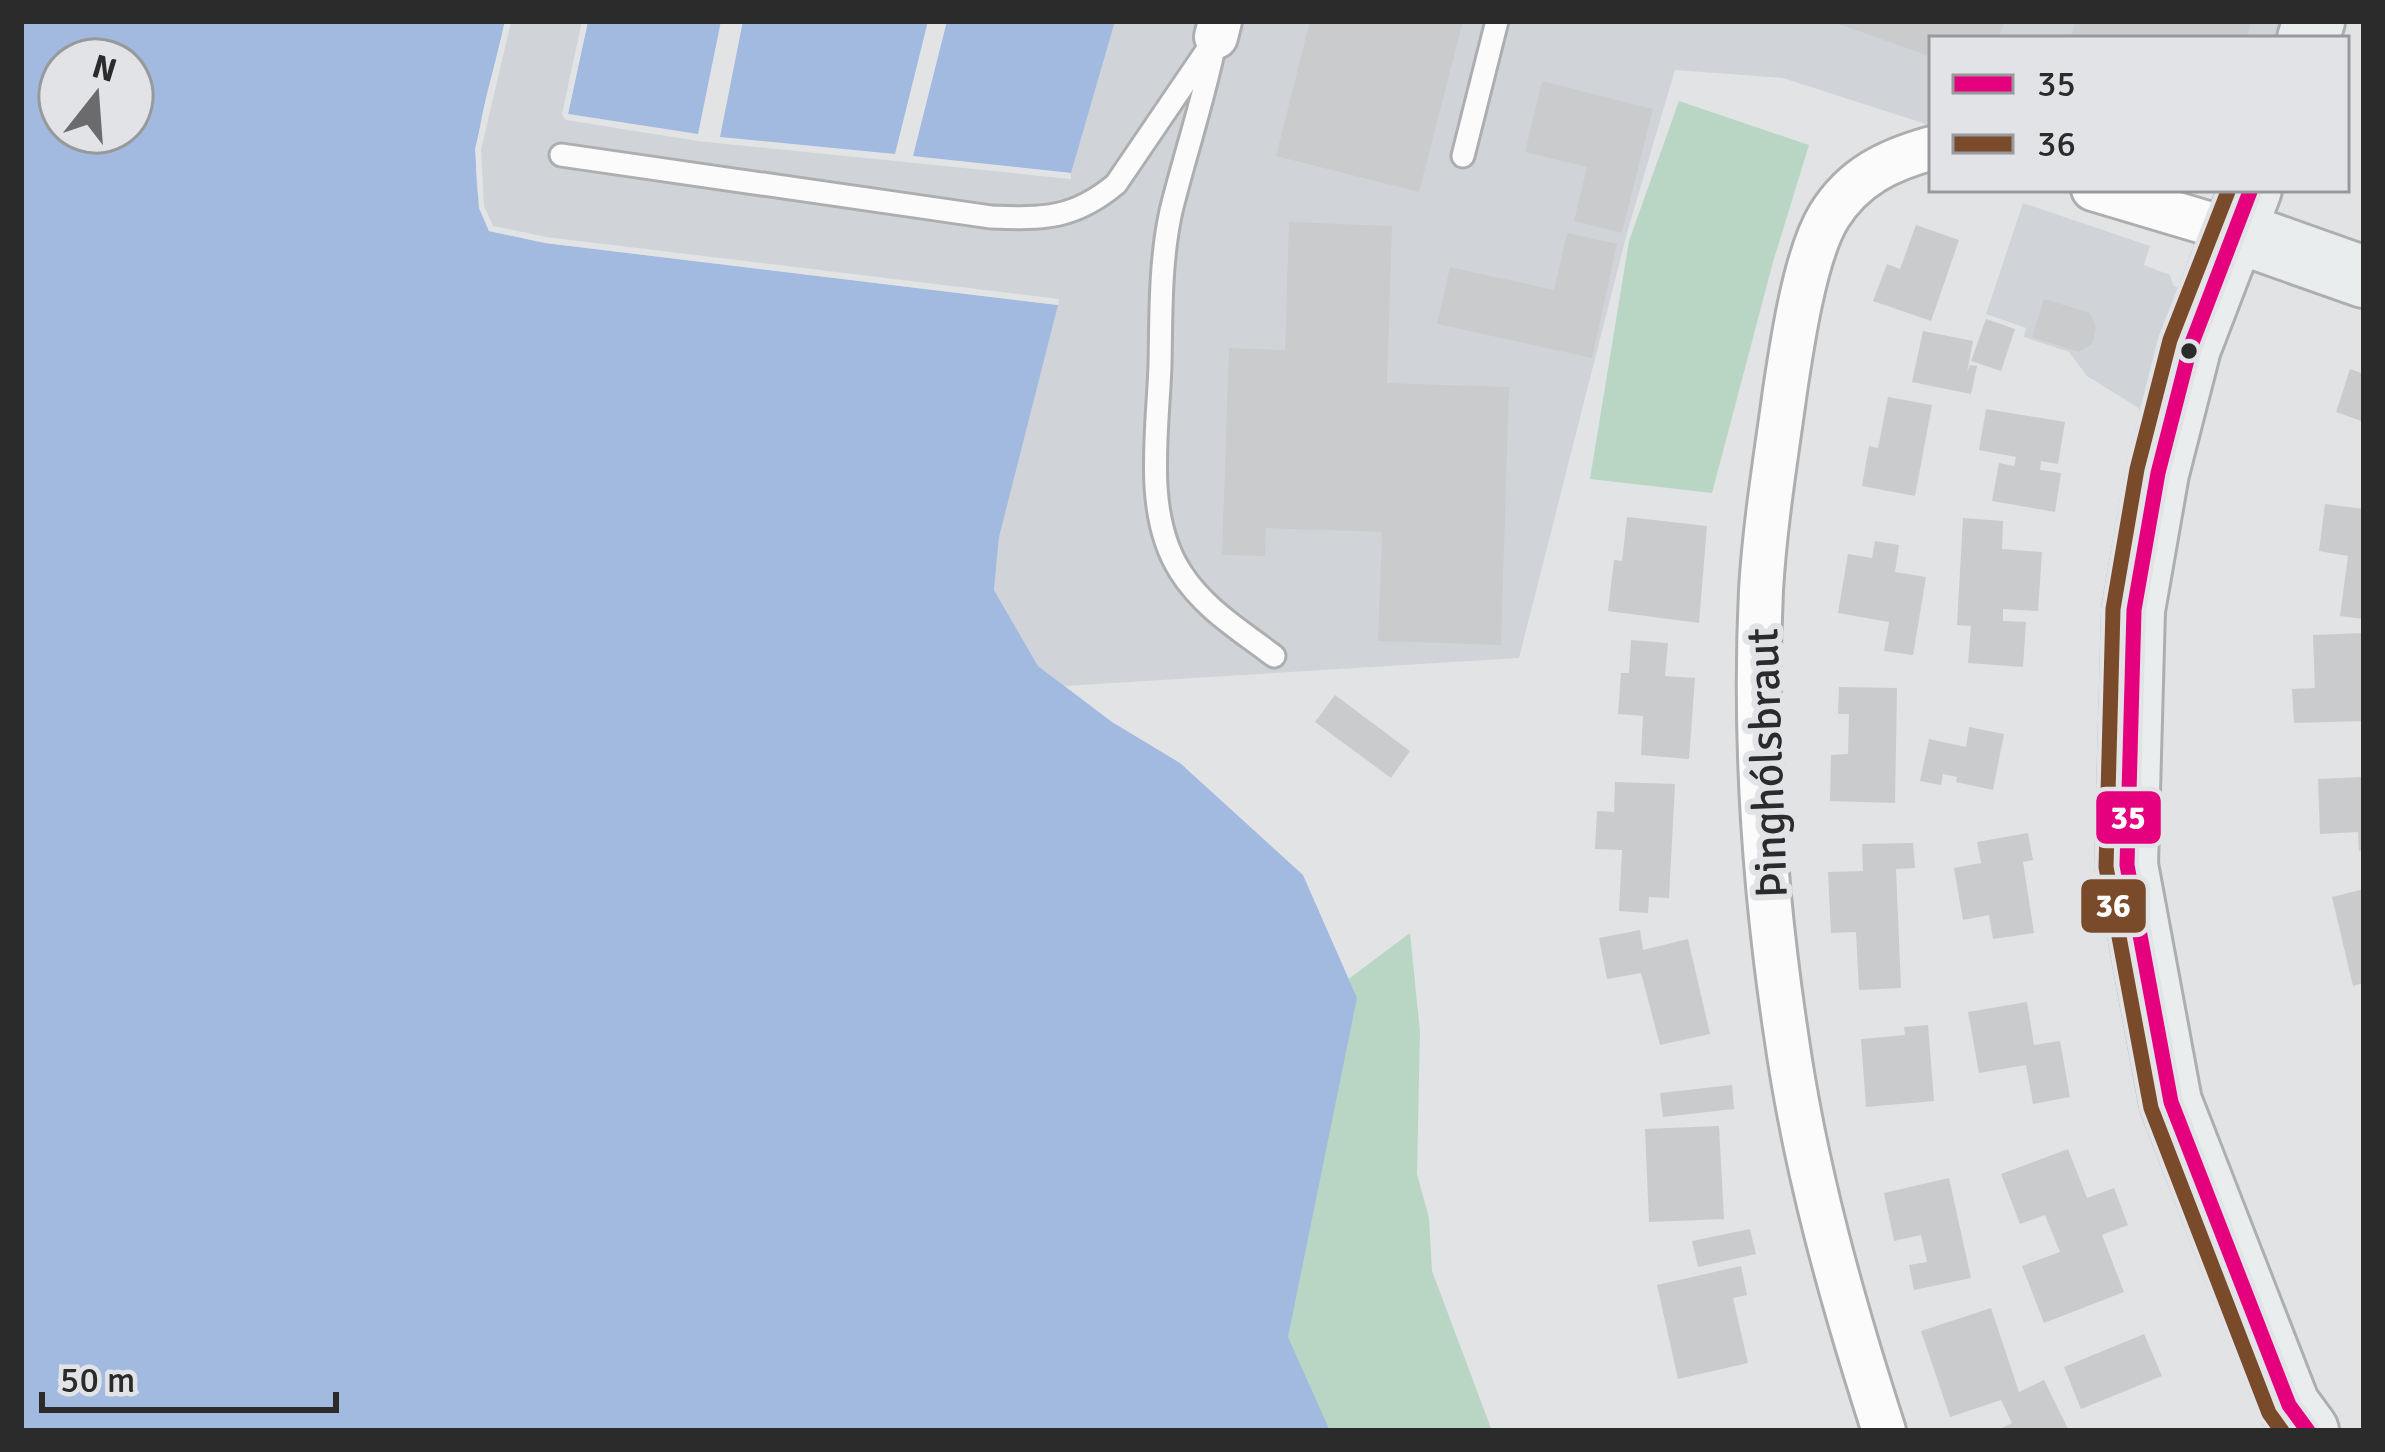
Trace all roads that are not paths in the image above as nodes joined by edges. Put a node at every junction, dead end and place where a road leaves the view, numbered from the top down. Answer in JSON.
{"nodes":[{"id":1,"x":1497,"y":21,"type":"edge"},
{"id":2,"x":1218,"y":29,"type":"edge"},
{"id":3,"x":1929,"y":149,"type":"edge"},
{"id":4,"x":560,"y":154,"type":"dead end"},
{"id":5,"x":1463,"y":156,"type":"dead end"},
{"id":6,"x":2114,"y":192,"type":"edge"},
{"id":7,"x":2242,"y":210,"type":"edge"},
{"id":8,"x":2364,"y":277,"type":"edge"},
{"id":9,"x":1274,"y":656,"type":"dead end"},
{"id":10,"x":1884,"y":1431,"type":"edge"},
{"id":11,"x":2308,"y":1431,"type":"edge"}],
"edges":[{"from":1,"to":5,"type":"lane"},
{"from":2,"to":4,"type":"lane"},
{"from":2,"to":9,"type":"lane"},
{"from":3,"to":10,"type":"street","name":"Þinghólsbraut"},
{"from":6,"to":7,"type":"street"},
{"from":7,"to":8,"type":"street"},
{"from":7,"to":11,"type":"street"}]}
